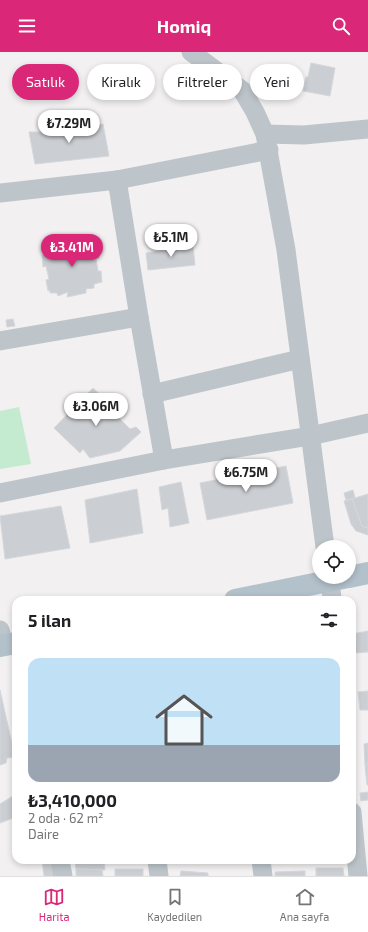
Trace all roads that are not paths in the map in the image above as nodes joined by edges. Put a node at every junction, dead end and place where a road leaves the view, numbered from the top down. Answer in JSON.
{"nodes":[{"id":1,"x":191,"y":52,"type":"edge"},
{"id":2,"x":368,"y":129,"type":"edge"},
{"id":3,"x":267,"y":142,"type":"junction"},
{"id":4,"x":117,"y":180,"type":"junction"},
{"id":5,"x":0,"y":193,"type":"edge"},
{"id":6,"x":139,"y":317,"type":"junction"},
{"id":7,"x":0,"y":341,"type":"edge"},
{"id":8,"x":300,"y":359,"type":"junction"},
{"id":9,"x":152,"y":394,"type":"junction"},
{"id":10,"x":368,"y":423,"type":"edge"},
{"id":11,"x":310,"y":436,"type":"junction"},
{"id":12,"x":164,"y":460,"type":"junction"},
{"id":13,"x":0,"y":493,"type":"edge"},
{"id":14,"x":324,"y":540,"type":"edge"},
{"id":15,"x":368,"y":573,"type":"edge"},
{"id":16,"x":356,"y":577,"type":"edge"},
{"id":17,"x":327,"y":584,"type":"edge"},
{"id":18,"x":258,"y":596,"type":"edge"},
{"id":19,"x":356,"y":855,"type":"edge"},
{"id":20,"x":60,"y":864,"type":"edge"},
{"id":21,"x":158,"y":864,"type":"edge"},
{"id":22,"x":262,"y":864,"type":"edge"},
{"id":23,"x":62,"y":876,"type":"edge"},
{"id":24,"x":159,"y":876,"type":"edge"},
{"id":25,"x":263,"y":876,"type":"edge"},
{"id":26,"x":358,"y":876,"type":"edge"}],
"edges":[{"from":1,"to":3,"type":"street"},
{"from":2,"to":3,"type":"street"},
{"from":3,"to":4,"type":"street"},
{"from":3,"to":8,"type":"street"},
{"from":4,"to":5,"type":"street"},
{"from":4,"to":6,"type":"street"},
{"from":6,"to":7,"type":"street"},
{"from":6,"to":9,"type":"street"},
{"from":8,"to":9,"type":"street"},
{"from":8,"to":11,"type":"street"},
{"from":9,"to":12,"type":"street"},
{"from":10,"to":11,"type":"street"},
{"from":11,"to":12,"type":"street"},
{"from":11,"to":14,"type":"street"},
{"from":12,"to":13,"type":"street"},
{"from":15,"to":16,"type":"main road"},
{"from":17,"to":18,"type":"main road"},
{"from":19,"to":26,"type":"street"},
{"from":20,"to":23,"type":"street"},
{"from":21,"to":24,"type":"street"},
{"from":22,"to":25,"type":"street"}]}
